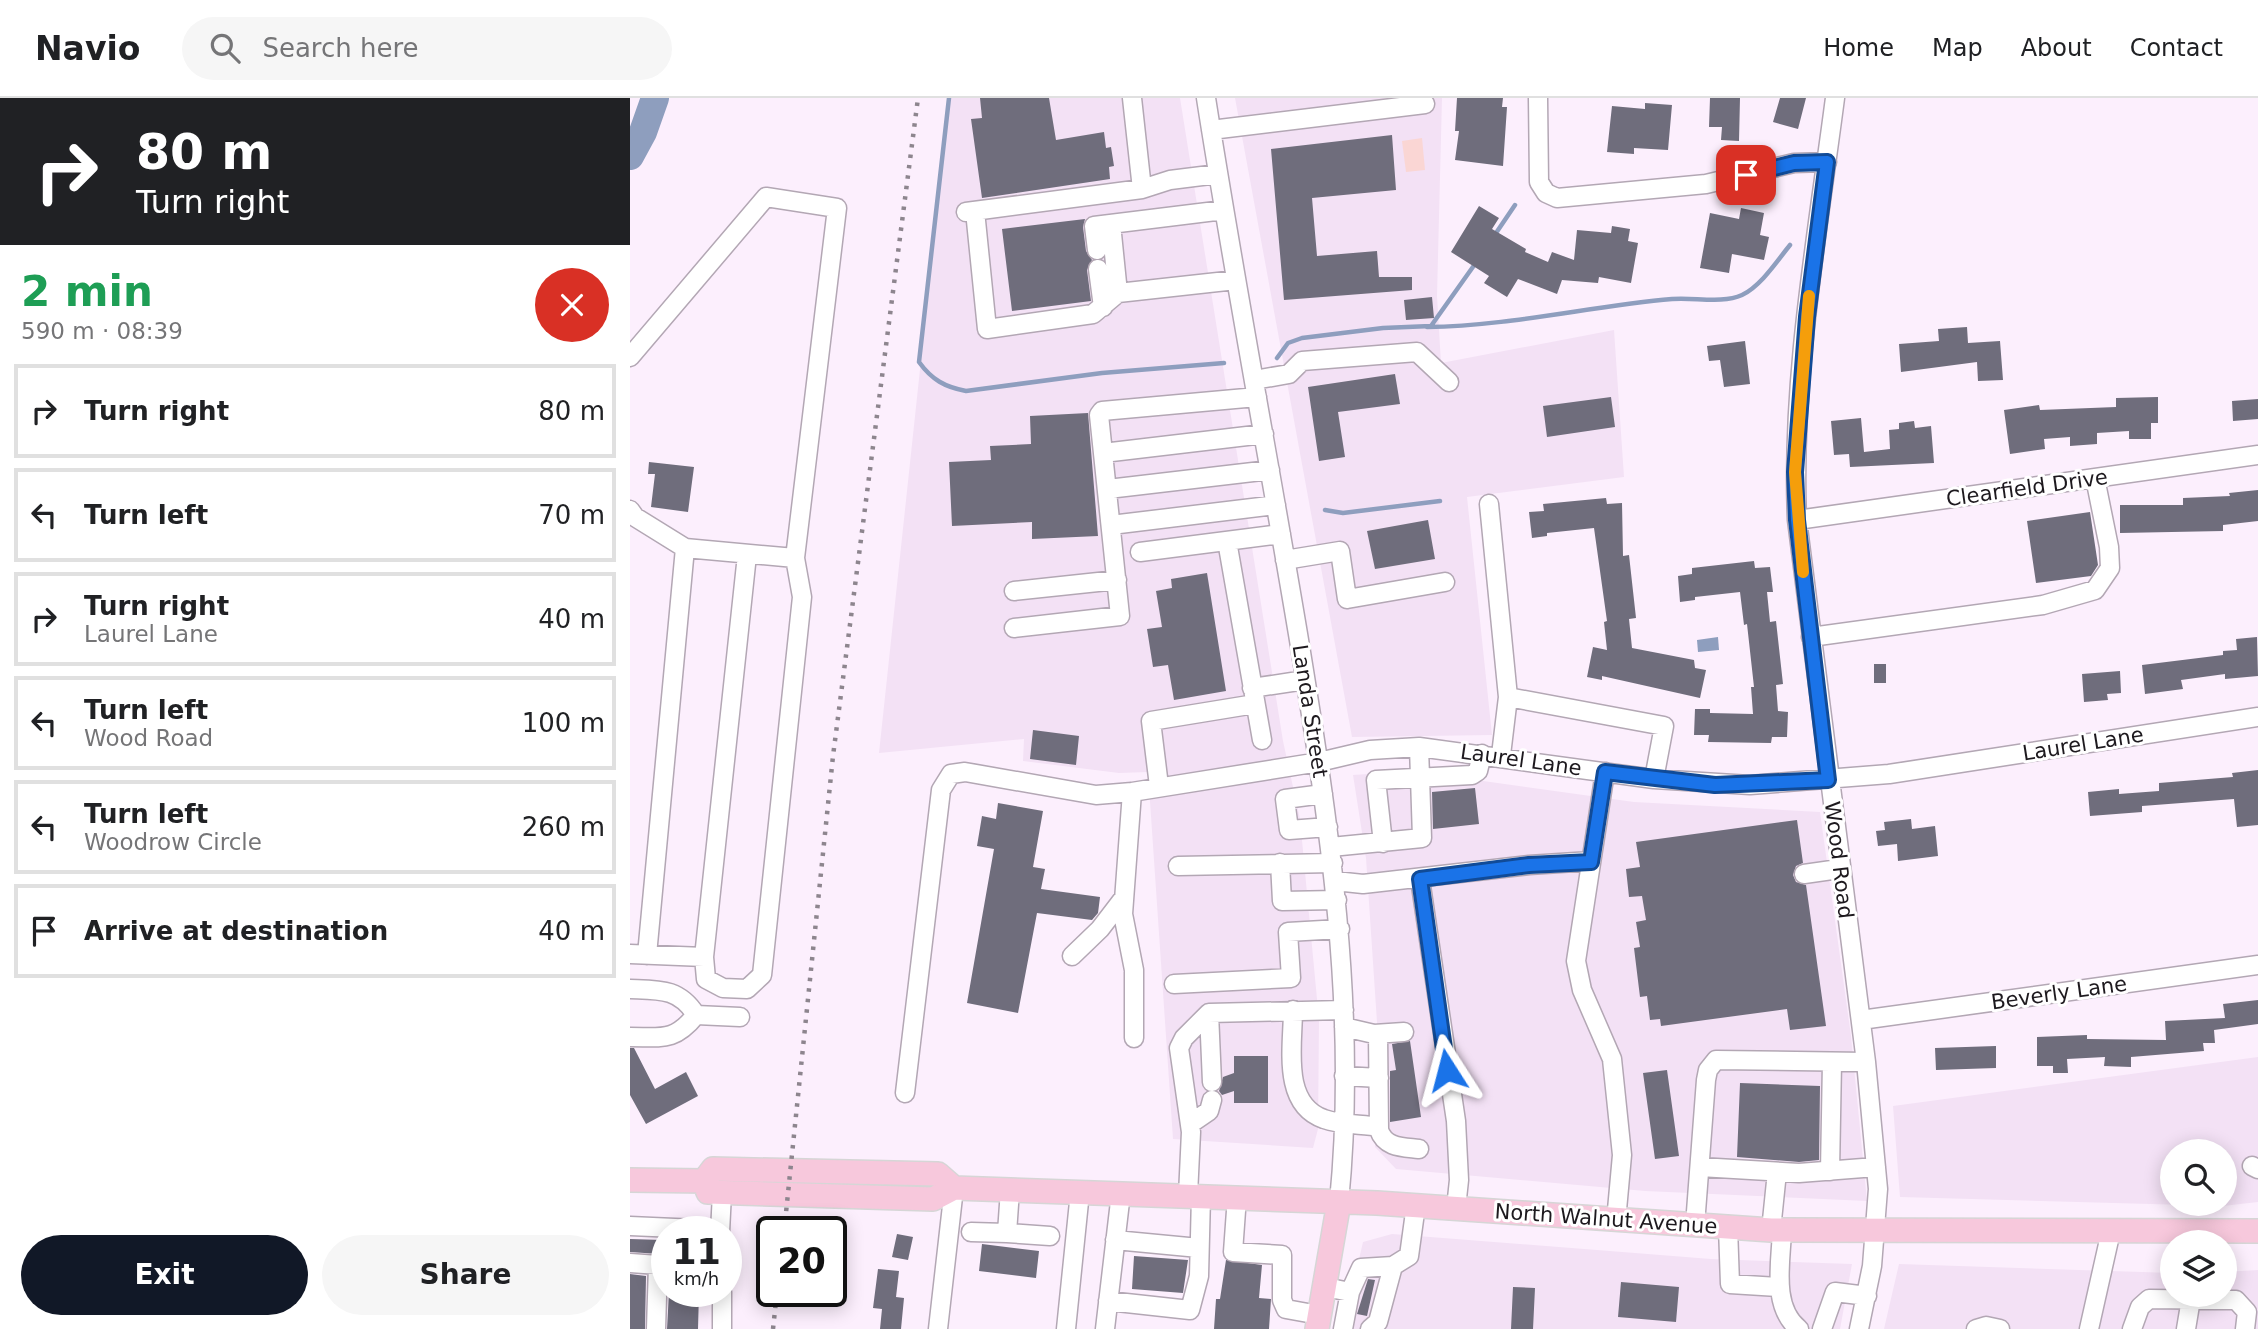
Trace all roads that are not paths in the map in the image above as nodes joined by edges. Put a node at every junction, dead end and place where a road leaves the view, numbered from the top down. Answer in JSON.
{"nodes":[{"id":1,"x":1132,"y":98,"type":"edge"},
{"id":2,"x":1206,"y":98,"type":"edge"},
{"id":3,"x":1538,"y":98,"type":"edge"},
{"id":4,"x":1835,"y":98,"type":"edge"},
{"id":5,"x":1385,"y":104,"type":"edge"},
{"id":6,"x":1425,"y":104,"type":"dead end"},
{"id":7,"x":1211,"y":130,"type":"junction"},
{"id":8,"x":1827,"y":162,"type":"junction"},
{"id":9,"x":1218,"y":174,"type":"junction"},
{"id":10,"x":1142,"y":189,"type":"junction"},
{"id":11,"x":1224,"y":210,"type":"junction"},
{"id":12,"x":1111,"y":224,"type":"junction"},
{"id":13,"x":1097,"y":250,"type":"dead end"},
{"id":14,"x":1098,"y":269,"type":"dead end"},
{"id":15,"x":1236,"y":281,"type":"junction"},
{"id":16,"x":1118,"y":293,"type":"junction"},
{"id":17,"x":1103,"y":307,"type":"junction"},
{"id":18,"x":630,"y":357,"type":"edge"},
{"id":19,"x":1450,"y":382,"type":"dead end"},
{"id":20,"x":1256,"y":388,"type":"junction"},
{"id":21,"x":1264,"y":434,"type":"junction"},
{"id":22,"x":1103,"y":453,"type":"junction"},
{"id":23,"x":2258,"y":455,"type":"edge"},
{"id":24,"x":1270,"y":470,"type":"junction"},
{"id":25,"x":2095,"y":478,"type":"junction"},
{"id":26,"x":1108,"y":489,"type":"junction"},
{"id":27,"x":1489,"y":504,"type":"dead end"},
{"id":28,"x":1276,"y":505,"type":"junction"},
{"id":29,"x":632,"y":517,"type":"edge"},
{"id":30,"x":1797,"y":520,"type":"junction"},
{"id":31,"x":1111,"y":525,"type":"junction"},
{"id":32,"x":1281,"y":534,"type":"junction"},
{"id":33,"x":1227,"y":541,"type":"junction"},
{"id":34,"x":684,"y":548,"type":"junction"},
{"id":35,"x":1140,"y":552,"type":"dead end"},
{"id":36,"x":747,"y":555,"type":"junction"},
{"id":37,"x":795,"y":558,"type":"junction"},
{"id":38,"x":1285,"y":560,"type":"junction"},
{"id":39,"x":1116,"y":580,"type":"junction"},
{"id":40,"x":1445,"y":582,"type":"dead end"},
{"id":41,"x":1014,"y":592,"type":"dead end"},
{"id":42,"x":1014,"y":628,"type":"dead end"},
{"id":43,"x":1811,"y":637,"type":"junction"},
{"id":44,"x":1305,"y":680,"type":"junction"},
{"id":45,"x":1253,"y":696,"type":"junction"},
{"id":46,"x":1507,"y":697,"type":"junction"},
{"id":47,"x":2258,"y":717,"type":"edge"},
{"id":48,"x":1262,"y":740,"type":"dead end"},
{"id":49,"x":1419,"y":747,"type":"junction"},
{"id":50,"x":1482,"y":754,"type":"junction"},
{"id":51,"x":1501,"y":755,"type":"junction"},
{"id":52,"x":1319,"y":762,"type":"junction"},
{"id":53,"x":1605,"y":772,"type":"junction"},
{"id":54,"x":1419,"y":776,"type":"junction"},
{"id":55,"x":1654,"y":779,"type":"junction"},
{"id":56,"x":1828,"y":780,"type":"junction"},
{"id":57,"x":1159,"y":786,"type":"junction"},
{"id":58,"x":1132,"y":792,"type":"junction"},
{"id":59,"x":1323,"y":794,"type":"junction"},
{"id":60,"x":1328,"y":827,"type":"junction"},
{"id":61,"x":1383,"y":843,"type":"junction"},
{"id":62,"x":1591,"y":862,"type":"junction"},
{"id":63,"x":1280,"y":863,"type":"junction"},
{"id":64,"x":1333,"y":864,"type":"junction"},
{"id":65,"x":1178,"y":866,"type":"dead end"},
{"id":66,"x":1839,"y":869,"type":"junction"},
{"id":67,"x":1804,"y":874,"type":"dead end"},
{"id":68,"x":1420,"y":879,"type":"junction"},
{"id":69,"x":1123,"y":899,"type":"junction"},
{"id":70,"x":1337,"y":900,"type":"junction"},
{"id":71,"x":1340,"y":929,"type":"junction"},
{"id":72,"x":639,"y":955,"type":"edge"},
{"id":73,"x":1072,"y":956,"type":"dead end"},
{"id":74,"x":704,"y":957,"type":"junction"},
{"id":75,"x":2258,"y":965,"type":"edge"},
{"id":76,"x":1174,"y":985,"type":"dead end"},
{"id":77,"x":630,"y":989,"type":"edge"},
{"id":78,"x":1293,"y":1010,"type":"junction"},
{"id":79,"x":1209,"y":1013,"type":"junction"},
{"id":80,"x":696,"y":1015,"type":"junction"},
{"id":81,"x":740,"y":1017,"type":"dead end"},
{"id":82,"x":1344,"y":1019,"type":"junction"},
{"id":83,"x":1861,"y":1020,"type":"junction"},
{"id":84,"x":1405,"y":1032,"type":"dead end"},
{"id":85,"x":1378,"y":1034,"type":"junction"},
{"id":86,"x":630,"y":1037,"type":"edge"},
{"id":87,"x":1134,"y":1038,"type":"dead end"},
{"id":88,"x":1832,"y":1062,"type":"junction"},
{"id":89,"x":1866,"y":1062,"type":"junction"},
{"id":90,"x":1344,"y":1076,"type":"junction"},
{"id":91,"x":1378,"y":1078,"type":"junction"},
{"id":92,"x":905,"y":1093,"type":"dead end"},
{"id":93,"x":1343,"y":1122,"type":"junction"},
{"id":94,"x":1190,"y":1124,"type":"junction"},
{"id":95,"x":1379,"y":1127,"type":"junction"},
{"id":96,"x":1419,"y":1149,"type":"dead end"},
{"id":97,"x":1700,"y":1167,"type":"junction"},
{"id":98,"x":1876,"y":1167,"type":"junction"},
{"id":99,"x":1777,"y":1171,"type":"junction"},
{"id":100,"x":1830,"y":1171,"type":"junction"},
{"id":101,"x":630,"y":1180,"type":"edge"},
{"id":102,"x":713,"y":1187,"type":"junction"},
{"id":103,"x":954,"y":1188,"type":"junction"},
{"id":104,"x":1010,"y":1190,"type":"junction"},
{"id":105,"x":1080,"y":1192,"type":"junction"},
{"id":106,"x":1121,"y":1193,"type":"junction"},
{"id":107,"x":1194,"y":1196,"type":"junction"},
{"id":108,"x":1237,"y":1198,"type":"junction"},
{"id":109,"x":1339,"y":1202,"type":"junction"},
{"id":110,"x":1416,"y":1205,"type":"junction"},
{"id":111,"x":1456,"y":1208,"type":"junction"},
{"id":112,"x":718,"y":1216,"type":"edge"},
{"id":113,"x":1616,"y":1221,"type":"junction"},
{"id":114,"x":1695,"y":1225,"type":"junction"},
{"id":115,"x":630,"y":1226,"type":"edge"},
{"id":116,"x":651,"y":1227,"type":"edge"},
{"id":117,"x":1728,"y":1227,"type":"junction"},
{"id":118,"x":1777,"y":1230,"type":"junction"},
{"id":119,"x":2110,"y":1231,"type":"junction"},
{"id":120,"x":2258,"y":1231,"type":"edge"},
{"id":121,"x":971,"y":1232,"type":"dead end"},
{"id":122,"x":1875,"y":1232,"type":"junction"},
{"id":123,"x":1007,"y":1233,"type":"junction"},
{"id":124,"x":1050,"y":1236,"type":"dead end"},
{"id":125,"x":1115,"y":1240,"type":"junction"},
{"id":126,"x":1199,"y":1248,"type":"junction"},
{"id":127,"x":630,"y":1263,"type":"edge"},
{"id":128,"x":1393,"y":1266,"type":"junction"},
{"id":129,"x":1325,"y":1287,"type":"junction"},
{"id":130,"x":1778,"y":1287,"type":"junction"},
{"id":131,"x":1350,"y":1292,"type":"junction"},
{"id":132,"x":1867,"y":1296,"type":"junction"},
{"id":133,"x":2160,"y":1299,"type":"edge"},
{"id":134,"x":1108,"y":1301,"type":"junction"},
{"id":135,"x":2237,"y":1301,"type":"edge"},
{"id":136,"x":722,"y":1307,"type":"edge"},
{"id":137,"x":2190,"y":1307,"type":"edge"},
{"id":138,"x":1318,"y":1322,"type":"edge"},
{"id":139,"x":656,"y":1329,"type":"edge"},
{"id":140,"x":722,"y":1329,"type":"edge"},
{"id":141,"x":938,"y":1329,"type":"edge"},
{"id":142,"x":1066,"y":1329,"type":"edge"},
{"id":143,"x":1107,"y":1329,"type":"edge"},
{"id":144,"x":1343,"y":1329,"type":"edge"},
{"id":145,"x":1370,"y":1329,"type":"edge"},
{"id":146,"x":1799,"y":1329,"type":"edge"},
{"id":147,"x":1822,"y":1329,"type":"edge"},
{"id":148,"x":1859,"y":1329,"type":"edge"},
{"id":149,"x":1976,"y":1329,"type":"edge"},
{"id":150,"x":2000,"y":1329,"type":"edge"},
{"id":151,"x":2089,"y":1329,"type":"edge"},
{"id":152,"x":2132,"y":1329,"type":"edge"},
{"id":153,"x":2186,"y":1329,"type":"edge"},
{"id":154,"x":2245,"y":1329,"type":"edge"}],
"edges":[{"from":1,"to":10,"type":"street"},
{"from":2,"to":7,"type":"street","name":"Landa Street"},
{"from":3,"to":8,"type":"street"},
{"from":4,"to":8,"type":"street","name":"Wood Road"},
{"from":5,"to":6,"type":"street"},
{"from":5,"to":7,"type":"street"},
{"from":7,"to":9,"type":"street","name":"Landa Street"},
{"from":8,"to":30,"type":"street","name":"Wood Road"},
{"from":9,"to":10,"type":"street"},
{"from":9,"to":11,"type":"street","name":"Landa Street"},
{"from":10,"to":17,"type":"street"},
{"from":11,"to":12,"type":"street"},
{"from":11,"to":15,"type":"street","name":"Landa Street"},
{"from":12,"to":13,"type":"street"},
{"from":12,"to":16,"type":"street"},
{"from":14,"to":17,"type":"street"},
{"from":15,"to":16,"type":"street"},
{"from":15,"to":20,"type":"street","name":"Landa Street"},
{"from":16,"to":17,"type":"street"},
{"from":18,"to":37,"type":"street"},
{"from":19,"to":20,"type":"street"},
{"from":20,"to":21,"type":"street","name":"Landa Street"},
{"from":20,"to":22,"type":"street"},
{"from":21,"to":22,"type":"street"},
{"from":21,"to":24,"type":"street","name":"Landa Street"},
{"from":22,"to":26,"type":"street"},
{"from":23,"to":25,"type":"street","name":"Clearfield Drive"},
{"from":24,"to":26,"type":"street"},
{"from":24,"to":28,"type":"street","name":"Landa Street"},
{"from":25,"to":30,"type":"street","name":"Clearfield Drive"},
{"from":25,"to":43,"type":"street"},
{"from":26,"to":31,"type":"street"},
{"from":27,"to":46,"type":"street"},
{"from":28,"to":31,"type":"street"},
{"from":28,"to":32,"type":"street","name":"Landa Street"},
{"from":29,"to":34,"type":"street"},
{"from":30,"to":43,"type":"street","name":"Wood Road"},
{"from":31,"to":39,"type":"street"},
{"from":32,"to":33,"type":"street"},
{"from":32,"to":38,"type":"street","name":"Landa Street"},
{"from":33,"to":35,"type":"street"},
{"from":33,"to":45,"type":"street"},
{"from":34,"to":36,"type":"street"},
{"from":34,"to":72,"type":"street"},
{"from":36,"to":37,"type":"street"},
{"from":36,"to":74,"type":"street"},
{"from":37,"to":74,"type":"street"},
{"from":38,"to":40,"type":"street"},
{"from":38,"to":44,"type":"street","name":"Landa Street"},
{"from":39,"to":41,"type":"street"},
{"from":39,"to":42,"type":"street"},
{"from":43,"to":56,"type":"street","name":"Wood Road"},
{"from":44,"to":45,"type":"street"},
{"from":44,"to":52,"type":"street","name":"Landa Street"},
{"from":45,"to":48,"type":"street"},
{"from":45,"to":57,"type":"street"},
{"from":46,"to":51,"type":"street"},
{"from":46,"to":55,"type":"street"},
{"from":47,"to":56,"type":"street","name":"Laurel Lane"},
{"from":49,"to":50,"type":"street","name":"Laurel Lane"},
{"from":49,"to":52,"type":"street","name":"Laurel Lane"},
{"from":49,"to":54,"type":"street"},
{"from":50,"to":51,"type":"street","name":"Laurel Lane"},
{"from":50,"to":54,"type":"street"},
{"from":51,"to":53,"type":"street","name":"Laurel Lane"},
{"from":52,"to":57,"type":"street","name":"Laurel Lane"},
{"from":52,"to":59,"type":"street","name":"Landa Street"},
{"from":53,"to":55,"type":"street","name":"Laurel Lane"},
{"from":53,"to":62,"type":"street"},
{"from":54,"to":61,"type":"street"},
{"from":54,"to":61,"type":"street"},
{"from":55,"to":56,"type":"street","name":"Laurel Lane"},
{"from":56,"to":66,"type":"street","name":"Wood Road"},
{"from":57,"to":58,"type":"street","name":"Laurel Lane"},
{"from":58,"to":69,"type":"street"},
{"from":58,"to":92,"type":"street","name":"Laurel Lane"},
{"from":59,"to":60,"type":"street","name":"Landa Street"},
{"from":59,"to":60,"type":"street"},
{"from":60,"to":64,"type":"street","name":"Landa Street"},
{"from":61,"to":64,"type":"street"},
{"from":62,"to":68,"type":"street"},
{"from":62,"to":113,"type":"street"},
{"from":63,"to":64,"type":"street"},
{"from":63,"to":65,"type":"street"},
{"from":63,"to":70,"type":"street"},
{"from":64,"to":68,"type":"street"},
{"from":64,"to":70,"type":"street","name":"Landa Street"},
{"from":66,"to":67,"type":"street"},
{"from":66,"to":83,"type":"street","name":"Wood Road"},
{"from":68,"to":111,"type":"street"},
{"from":69,"to":73,"type":"street"},
{"from":69,"to":87,"type":"street"},
{"from":70,"to":71,"type":"street","name":"Landa Street"},
{"from":71,"to":76,"type":"street"},
{"from":71,"to":82,"type":"street","name":"Landa Street"},
{"from":72,"to":74,"type":"street"},
{"from":75,"to":83,"type":"street","name":"Beverly Lane"},
{"from":77,"to":80,"type":"street"},
{"from":78,"to":79,"type":"street"},
{"from":78,"to":82,"type":"street"},
{"from":78,"to":93,"type":"street"},
{"from":79,"to":94,"type":"street"},
{"from":79,"to":94,"type":"street"},
{"from":80,"to":81,"type":"street"},
{"from":80,"to":86,"type":"street"},
{"from":82,"to":85,"type":"street"},
{"from":82,"to":90,"type":"street","name":"Landa Street"},
{"from":83,"to":89,"type":"street","name":"Wood Road"},
{"from":84,"to":85,"type":"street"},
{"from":85,"to":91,"type":"street"},
{"from":88,"to":89,"type":"street"},
{"from":88,"to":97,"type":"street"},
{"from":88,"to":100,"type":"street"},
{"from":89,"to":98,"type":"street","name":"Wood Road"},
{"from":90,"to":91,"type":"street"},
{"from":90,"to":93,"type":"street","name":"Landa Street"},
{"from":91,"to":95,"type":"street"},
{"from":93,"to":95,"type":"street"},
{"from":93,"to":109,"type":"street","name":"Landa Street"},
{"from":94,"to":107,"type":"street"},
{"from":95,"to":96,"type":"street"},
{"from":97,"to":99,"type":"street"},
{"from":97,"to":114,"type":"street"},
{"from":98,"to":100,"type":"street"},
{"from":98,"to":122,"type":"street","name":"Wood Road"},
{"from":99,"to":100,"type":"street"},
{"from":99,"to":118,"type":"street"},
{"from":101,"to":102,"type":"main road","name":"North Walnut Avenue"},
{"from":102,"to":103,"type":"main road","name":"North Walnut Avenue"},
{"from":102,"to":112,"type":"street"},
{"from":103,"to":104,"type":"main road","name":"North Walnut Avenue"},
{"from":103,"to":141,"type":"street"},
{"from":104,"to":105,"type":"main road","name":"North Walnut Avenue"},
{"from":104,"to":123,"type":"street"},
{"from":105,"to":106,"type":"main road","name":"North Walnut Avenue"},
{"from":105,"to":142,"type":"street"},
{"from":106,"to":107,"type":"main road","name":"North Walnut Avenue"},
{"from":106,"to":125,"type":"street"},
{"from":107,"to":108,"type":"main road","name":"North Walnut Avenue"},
{"from":107,"to":126,"type":"street"},
{"from":108,"to":109,"type":"main road","name":"North Walnut Avenue"},
{"from":108,"to":138,"type":"street"},
{"from":109,"to":110,"type":"main road","name":"North Walnut Avenue"},
{"from":109,"to":129,"type":"main road","name":"Landa Street"},
{"from":110,"to":111,"type":"main road","name":"North Walnut Avenue"},
{"from":110,"to":128,"type":"street"},
{"from":111,"to":113,"type":"main road","name":"North Walnut Avenue"},
{"from":113,"to":114,"type":"main road","name":"North Walnut Avenue"},
{"from":114,"to":117,"type":"main road","name":"North Walnut Avenue"},
{"from":115,"to":116,"type":"street"},
{"from":117,"to":118,"type":"main road","name":"North Walnut Avenue"},
{"from":117,"to":130,"type":"street"},
{"from":118,"to":122,"type":"main road","name":"North Walnut Avenue"},
{"from":118,"to":130,"type":"street"},
{"from":119,"to":120,"type":"main road","name":"North Walnut Avenue"},
{"from":119,"to":122,"type":"main road","name":"North Walnut Avenue"},
{"from":119,"to":151,"type":"street"},
{"from":121,"to":123,"type":"street"},
{"from":122,"to":132,"type":"street","name":"Wood Road"},
{"from":123,"to":124,"type":"street"},
{"from":125,"to":126,"type":"street"},
{"from":125,"to":134,"type":"street"},
{"from":126,"to":134,"type":"street"},
{"from":127,"to":139,"type":"street"},
{"from":128,"to":131,"type":"street"},
{"from":128,"to":145,"type":"street"},
{"from":129,"to":131,"type":"street"},
{"from":129,"to":138,"type":"main road","name":"Landa Street"},
{"from":130,"to":146,"type":"street"},
{"from":131,"to":144,"type":"street"},
{"from":132,"to":147,"type":"street"},
{"from":132,"to":148,"type":"street","name":"Wood Road"},
{"from":133,"to":152,"type":"street"},
{"from":134,"to":143,"type":"street"},
{"from":135,"to":154,"type":"street"},
{"from":136,"to":140,"type":"street"},
{"from":137,"to":153,"type":"street"},
{"from":149,"to":150,"type":"street"}]}
